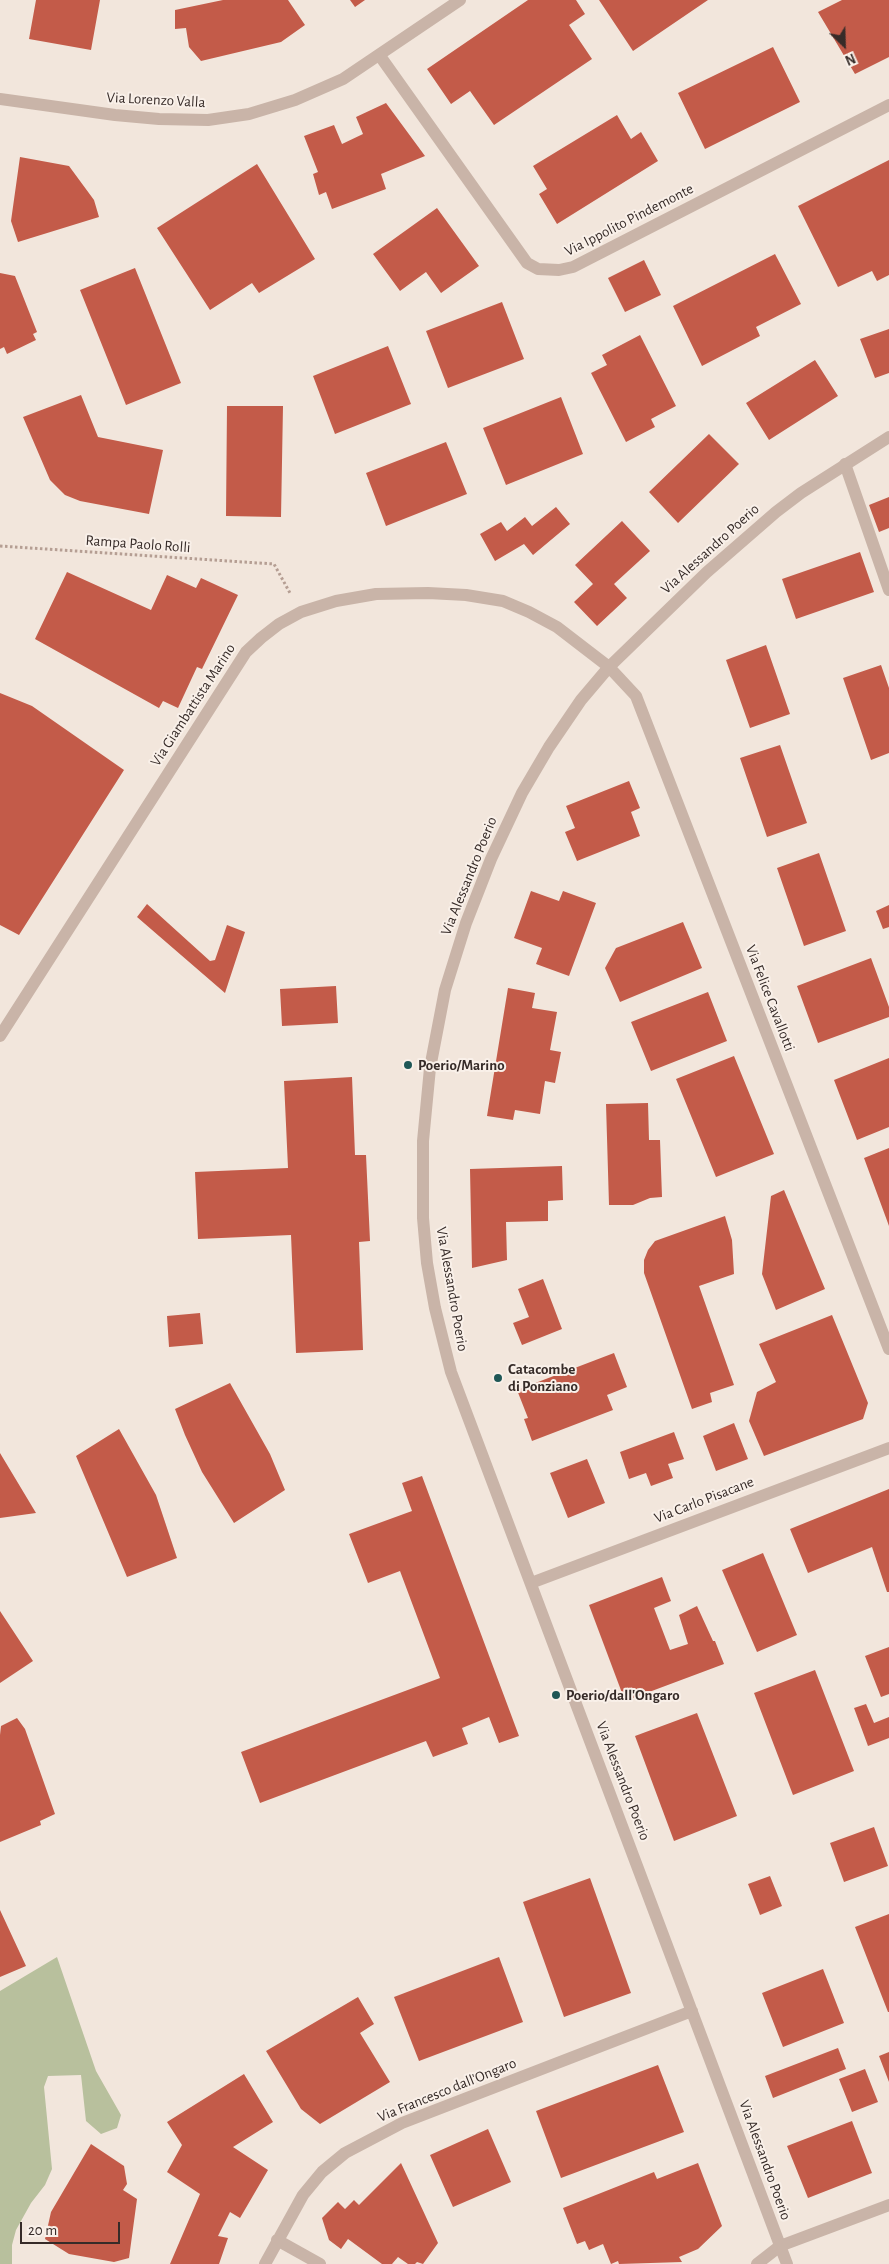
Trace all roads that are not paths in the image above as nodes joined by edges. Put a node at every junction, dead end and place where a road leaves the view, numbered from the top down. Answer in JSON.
{"nodes":[{"id":1,"x":460,"y":0,"type":"edge"},
{"id":2,"x":380,"y":56,"type":"junction"},
{"id":3,"x":0,"y":99,"type":"edge"},
{"id":4,"x":889,"y":105,"type":"edge"},
{"id":5,"x":889,"y":437,"type":"edge"},
{"id":6,"x":845,"y":464,"type":"junction"},
{"id":7,"x":889,"y":590,"type":"edge"},
{"id":8,"x":609,"y":667,"type":"junction"},
{"id":9,"x":0,"y":1036,"type":"edge"},
{"id":10,"x":889,"y":1349,"type":"edge"},
{"id":11,"x":889,"y":1448,"type":"edge"},
{"id":12,"x":531,"y":1583,"type":"junction"},
{"id":13,"x":692,"y":2010,"type":"junction"},
{"id":14,"x":889,"y":2205,"type":"edge"},
{"id":15,"x":277,"y":2240,"type":"junction"},
{"id":16,"x":780,"y":2246,"type":"junction"},
{"id":17,"x":265,"y":2264,"type":"edge"},
{"id":18,"x":320,"y":2264,"type":"edge"},
{"id":19,"x":757,"y":2264,"type":"edge"},
{"id":20,"x":787,"y":2264,"type":"edge"}],
"edges":[{"from":1,"to":2,"type":"street","name":"Via Lorenzo Valla"},
{"from":2,"to":3,"type":"street","name":"Via Lorenzo Valla"},
{"from":2,"to":4,"type":"street","name":"Via Ippolito Pindemonte"},
{"from":5,"to":6,"type":"street","name":"Via Alessandro Poerio"},
{"from":6,"to":7,"type":"street"},
{"from":6,"to":8,"type":"street","name":"Via Alessandro Poerio"},
{"from":8,"to":9,"type":"street","name":"Via Giambattista Marino"},
{"from":8,"to":10,"type":"street","name":"Via Felice Cavallotti"},
{"from":8,"to":12,"type":"street","name":"Via Alessandro Poerio"},
{"from":11,"to":12,"type":"street","name":"Via Carlo Pisacane"},
{"from":12,"to":13,"type":"street","name":"Via Alessandro Poerio"},
{"from":13,"to":15,"type":"street","name":"Via Francesco dall'Ongaro"},
{"from":13,"to":16,"type":"street","name":"Via Alessandro Poerio"},
{"from":14,"to":16,"type":"street"},
{"from":15,"to":17,"type":"street","name":"Via Francesco dall'Ongaro"},
{"from":15,"to":18,"type":"street"},
{"from":16,"to":19,"type":"street"},
{"from":16,"to":20,"type":"street","name":"Via Alessandro Poerio"}]}
